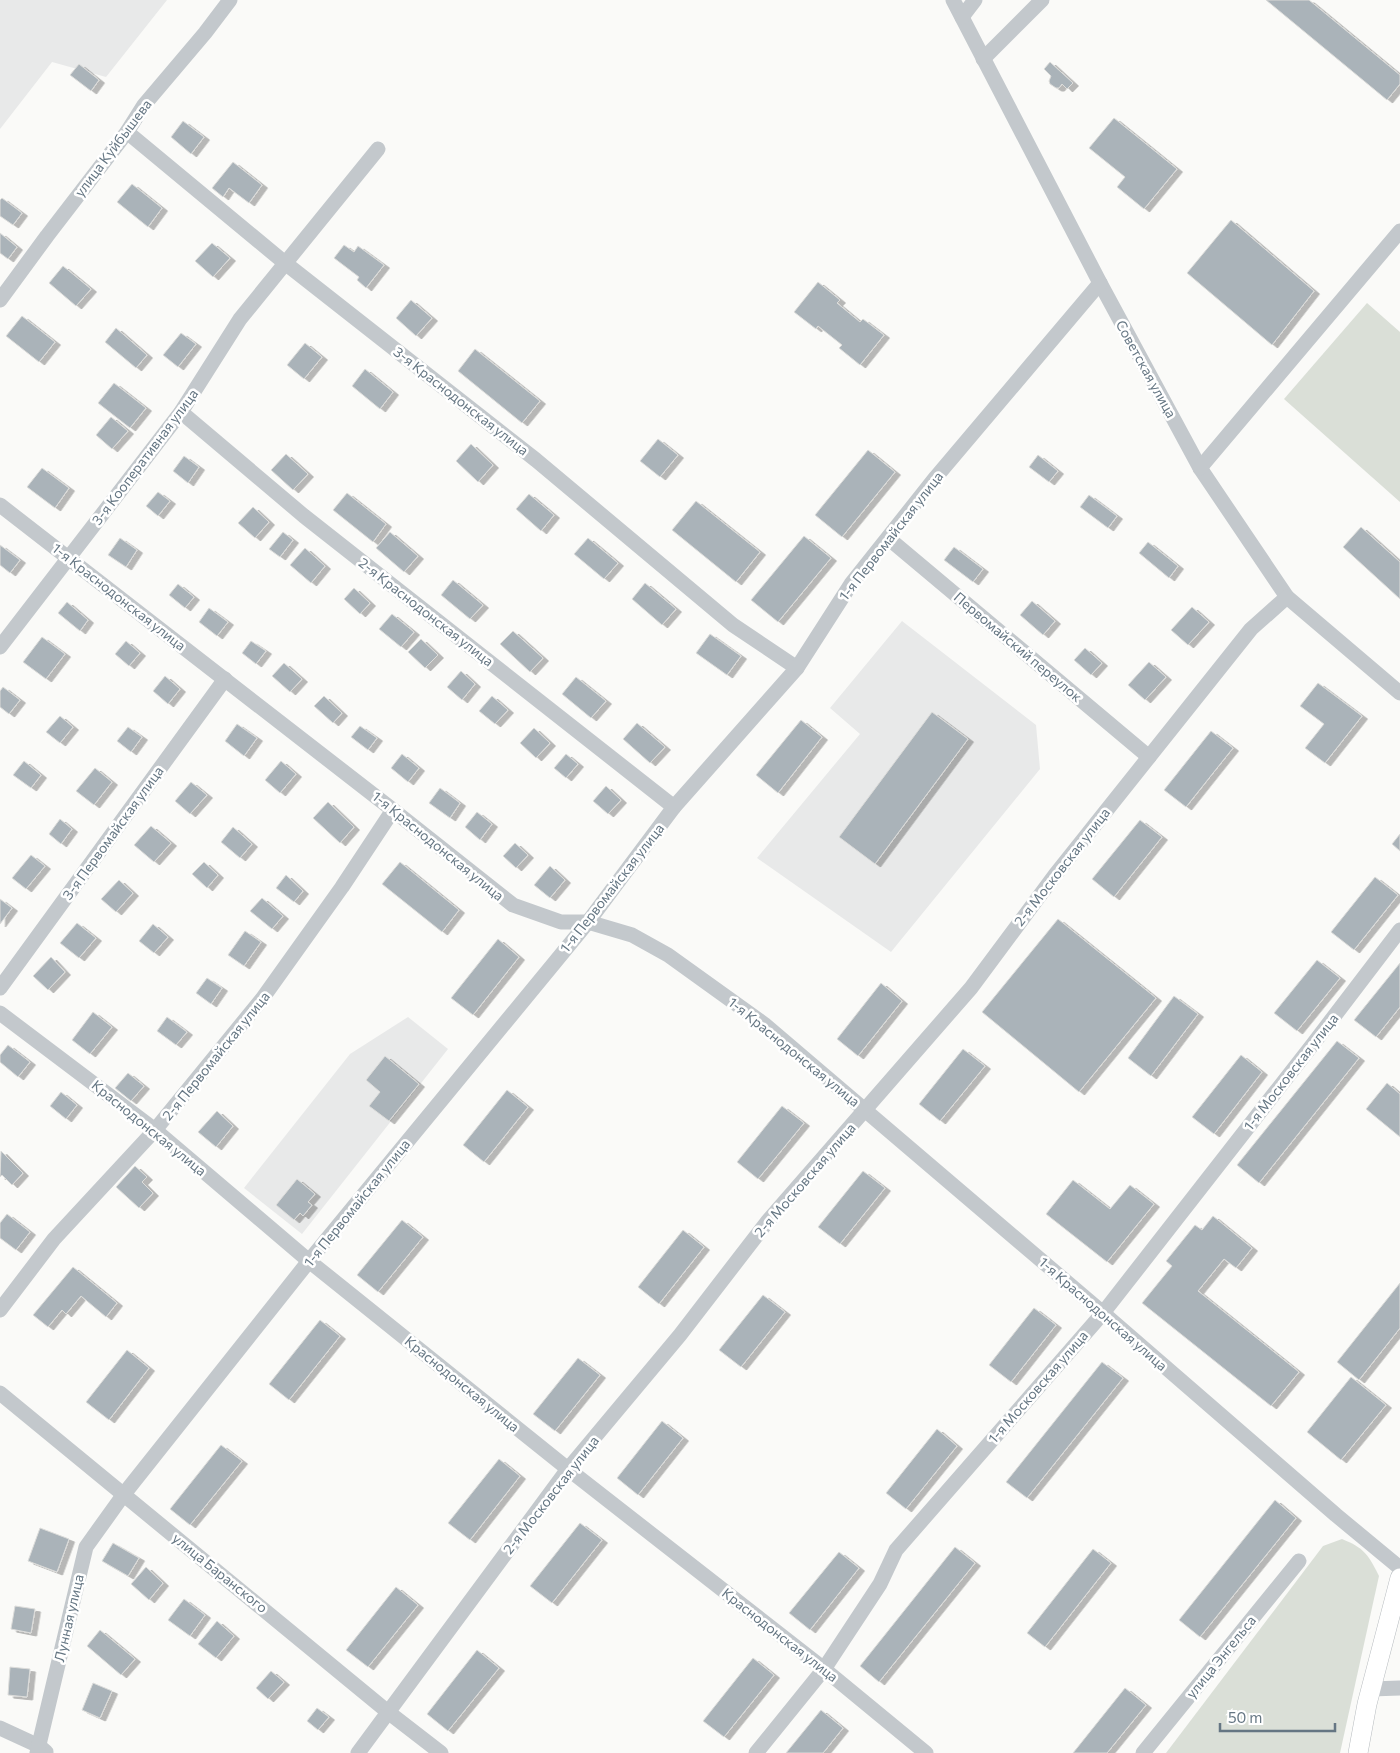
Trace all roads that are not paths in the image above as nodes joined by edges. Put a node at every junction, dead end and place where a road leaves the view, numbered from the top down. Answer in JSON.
{"nodes":[{"id":1,"x":230,"y":0,"type":"edge"},
{"id":2,"x":953,"y":0,"type":"edge"},
{"id":3,"x":975,"y":0,"type":"edge"},
{"id":4,"x":1042,"y":0,"type":"edge"},
{"id":5,"x":962,"y":17,"type":"junction"},
{"id":6,"x":983,"y":59,"type":"junction"},
{"id":7,"x":127,"y":132,"type":"junction"},
{"id":8,"x":378,"y":149,"type":"dead end"},
{"id":9,"x":1400,"y":231,"type":"edge"},
{"id":10,"x":285,"y":263,"type":"junction"},
{"id":11,"x":1100,"y":283,"type":"junction"},
{"id":12,"x":0,"y":300,"type":"edge"},
{"id":13,"x":181,"y":412,"type":"junction"},
{"id":14,"x":1200,"y":468,"type":"junction"},
{"id":15,"x":0,"y":505,"type":"edge"},
{"id":16,"x":888,"y":538,"type":"junction"},
{"id":17,"x":70,"y":558,"type":"junction"},
{"id":18,"x":1287,"y":597,"type":"junction"},
{"id":19,"x":0,"y":648,"type":"edge"},
{"id":20,"x":797,"y":668,"type":"junction"},
{"id":21,"x":225,"y":679,"type":"junction"},
{"id":22,"x":1400,"y":693,"type":"edge"},
{"id":23,"x":1148,"y":757,"type":"junction"},
{"id":24,"x":674,"y":807,"type":"junction"},
{"id":25,"x":393,"y":810,"type":"junction"},
{"id":26,"x":588,"y":922,"type":"junction"},
{"id":27,"x":1400,"y":930,"type":"edge"},
{"id":28,"x":0,"y":988,"type":"edge"},
{"id":29,"x":0,"y":1014,"type":"edge"},
{"id":30,"x":865,"y":1111,"type":"junction"},
{"id":31,"x":156,"y":1130,"type":"junction"},
{"id":32,"x":309,"y":1262,"type":"junction"},
{"id":33,"x":0,"y":1310,"type":"edge"},
{"id":34,"x":1103,"y":1313,"type":"junction"},
{"id":35,"x":0,"y":1392,"type":"edge"},
{"id":36,"x":568,"y":1469,"type":"junction"},
{"id":37,"x":124,"y":1494,"type":"junction"},
{"id":38,"x":1299,"y":1561,"type":"dead end"},
{"id":39,"x":1400,"y":1568,"type":"edge"},
{"id":40,"x":1400,"y":1578,"type":"edge"},
{"id":41,"x":824,"y":1669,"type":"junction"},
{"id":42,"x":1400,"y":1688,"type":"edge"},
{"id":43,"x":1371,"y":1689,"type":"junction"},
{"id":44,"x":388,"y":1712,"type":"junction"},
{"id":45,"x":0,"y":1728,"type":"edge"},
{"id":46,"x":41,"y":1751,"type":"edge"},
{"id":47,"x":358,"y":1753,"type":"edge"},
{"id":48,"x":441,"y":1753,"type":"edge"},
{"id":49,"x":756,"y":1753,"type":"edge"},
{"id":50,"x":926,"y":1753,"type":"edge"},
{"id":51,"x":1143,"y":1753,"type":"edge"},
{"id":52,"x":1358,"y":1753,"type":"edge"}],
"edges":[{"from":1,"to":7,"type":"street","name":"улица Куйбышева"},
{"from":2,"to":5,"type":"street","name":"Советская улица"},
{"from":3,"to":5,"type":"street"},
{"from":4,"to":6,"type":"street"},
{"from":5,"to":6,"type":"street","name":"Советская улица"},
{"from":6,"to":11,"type":"street","name":"Советская улица"},
{"from":7,"to":10,"type":"street","name":"3-я Краснодонская улица"},
{"from":7,"to":12,"type":"street","name":"улица Куйбышева"},
{"from":8,"to":10,"type":"street","name":"3-я Кооперативная улица"},
{"from":9,"to":14,"type":"street"},
{"from":10,"to":13,"type":"street","name":"3-я Кооперативная улица"},
{"from":10,"to":20,"type":"street","name":"3-я Краснодонская улица"},
{"from":11,"to":14,"type":"street","name":"Советская улица"},
{"from":11,"to":16,"type":"street","name":"1-я Первомайская улица"},
{"from":13,"to":17,"type":"street","name":"3-я Кооперативная улица"},
{"from":13,"to":24,"type":"street","name":"2-я Краснодонская улица"},
{"from":14,"to":18,"type":"street","name":"Советская улица"},
{"from":15,"to":17,"type":"street","name":"1-я Краснодонская улица"},
{"from":16,"to":20,"type":"street","name":"1-я Первомайская улица"},
{"from":16,"to":23,"type":"street","name":"Первомайский переулок"},
{"from":17,"to":19,"type":"street","name":"3-я Кооперативная улица"},
{"from":17,"to":21,"type":"street","name":"1-я Краснодонская улица"},
{"from":18,"to":22,"type":"street","name":"Советская улица"},
{"from":18,"to":23,"type":"street","name":"2-я Московская улица"},
{"from":20,"to":24,"type":"street","name":"1-я Первомайская улица"},
{"from":21,"to":25,"type":"street","name":"1-я Краснодонская улица"},
{"from":21,"to":28,"type":"street","name":"3-я Первомайская улица"},
{"from":23,"to":30,"type":"street","name":"2-я Московская улица"},
{"from":24,"to":26,"type":"street","name":"1-я Первомайская улица"},
{"from":25,"to":26,"type":"street","name":"1-я Краснодонская улица"},
{"from":25,"to":31,"type":"street","name":"2-я Первомайская улица"},
{"from":26,"to":30,"type":"street","name":"1-я Краснодонская улица"},
{"from":26,"to":32,"type":"street","name":"1-я Первомайская улица"},
{"from":27,"to":34,"type":"street","name":"1-я Московская улица"},
{"from":29,"to":31,"type":"street","name":"Краснодонская улица"},
{"from":30,"to":34,"type":"street","name":"1-я Краснодонская улица"},
{"from":30,"to":36,"type":"street","name":"2-я Московская улица"},
{"from":31,"to":32,"type":"street","name":"Краснодонская улица"},
{"from":31,"to":33,"type":"street","name":"2-я Первомайская улица"},
{"from":32,"to":36,"type":"street","name":"Краснодонская улица"},
{"from":32,"to":37,"type":"street","name":"1-я Первомайская улица"},
{"from":34,"to":39,"type":"street","name":"1-я Краснодонская улица"},
{"from":34,"to":41,"type":"street","name":"1-я Московская улица"},
{"from":35,"to":37,"type":"street","name":"улица Баранского"},
{"from":36,"to":41,"type":"street","name":"Краснодонская улица"},
{"from":36,"to":44,"type":"street","name":"2-я Московская улица"},
{"from":37,"to":44,"type":"street","name":"улица Баранского"},
{"from":37,"to":46,"type":"street","name":"Лунная улица"},
{"from":38,"to":51,"type":"street","name":"улица Энгельса"},
{"from":40,"to":43,"type":"main road"},
{"from":41,"to":49,"type":"street","name":"1-я Московская улица"},
{"from":41,"to":50,"type":"street","name":"Краснодонская улица"},
{"from":42,"to":43,"type":"street"},
{"from":43,"to":52,"type":"main road"},
{"from":44,"to":47,"type":"street","name":"2-я Московская улица"},
{"from":44,"to":48,"type":"street","name":"улица Баранского"},
{"from":45,"to":46,"type":"street"}]}
